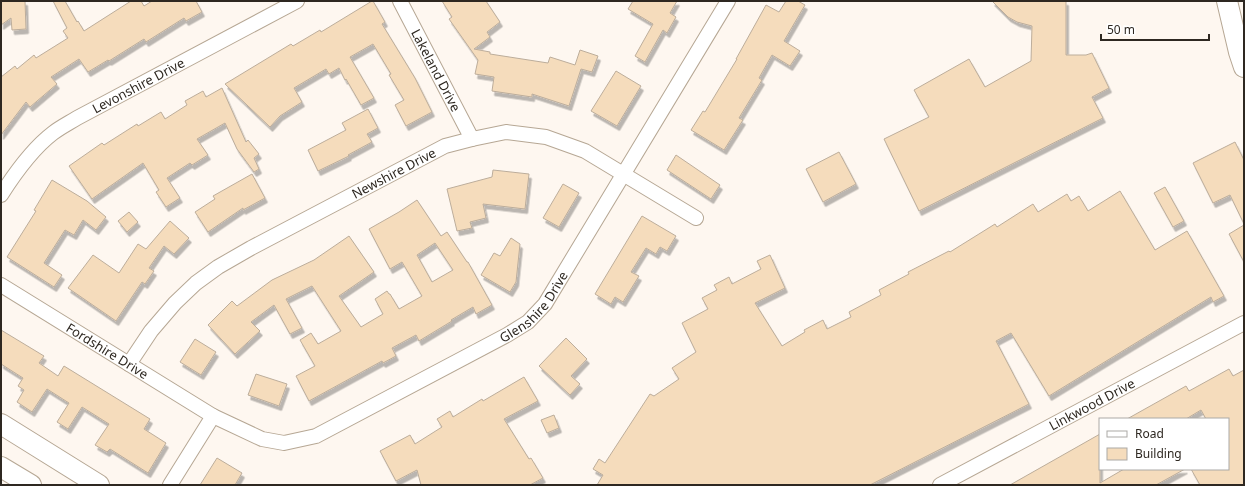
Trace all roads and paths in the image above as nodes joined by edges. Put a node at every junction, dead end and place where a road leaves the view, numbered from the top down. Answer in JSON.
{"nodes":[{"id":1,"x":297,"y":1,"type":"edge"},
{"id":2,"x":400,"y":1,"type":"edge"},
{"id":3,"x":728,"y":1,"type":"edge"},
{"id":4,"x":1228,"y":1,"type":"edge"},
{"id":5,"x":1244,"y":67,"type":"edge"},
{"id":6,"x":472,"y":139,"type":"junction"},
{"id":7,"x":624,"y":174,"type":"junction"},
{"id":8,"x":1,"y":195,"type":"edge"},
{"id":9,"x":696,"y":218,"type":"dead end"},
{"id":10,"x":1,"y":285,"type":"edge"},
{"id":11,"x":1244,"y":323,"type":"edge"},
{"id":12,"x":129,"y":364,"type":"junction"},
{"id":13,"x":213,"y":416,"type":"junction"},
{"id":14,"x":1,"y":424,"type":"edge"},
{"id":15,"x":1,"y":467,"type":"edge"},
{"id":16,"x":31,"y":485,"type":"edge"},
{"id":17,"x":99,"y":485,"type":"edge"},
{"id":18,"x":170,"y":485,"type":"edge"},
{"id":19,"x":940,"y":485,"type":"edge"}],
"edges":[{"from":1,"to":8,"type":"street","name":"Levonshire Drive"},
{"from":2,"to":6,"type":"street","name":"Lakeland Drive"},
{"from":3,"to":7,"type":"street","name":"Glenshire Drive"},
{"from":4,"to":5,"type":"main road"},
{"from":6,"to":7,"type":"street","name":"Newshire Drive"},
{"from":6,"to":12,"type":"street","name":"Newshire Drive"},
{"from":7,"to":9,"type":"street","name":"Newshire Drive"},
{"from":7,"to":13,"type":"street","name":"Glenshire Drive"},
{"from":10,"to":12,"type":"street","name":"Fordshire Drive"},
{"from":11,"to":19,"type":"street","name":"Linkwood Drive"},
{"from":12,"to":13,"type":"street","name":"Fordshire Drive"},
{"from":13,"to":18,"type":"street"},
{"from":14,"to":17,"type":"main road"},
{"from":15,"to":16,"type":"main road"}]}
